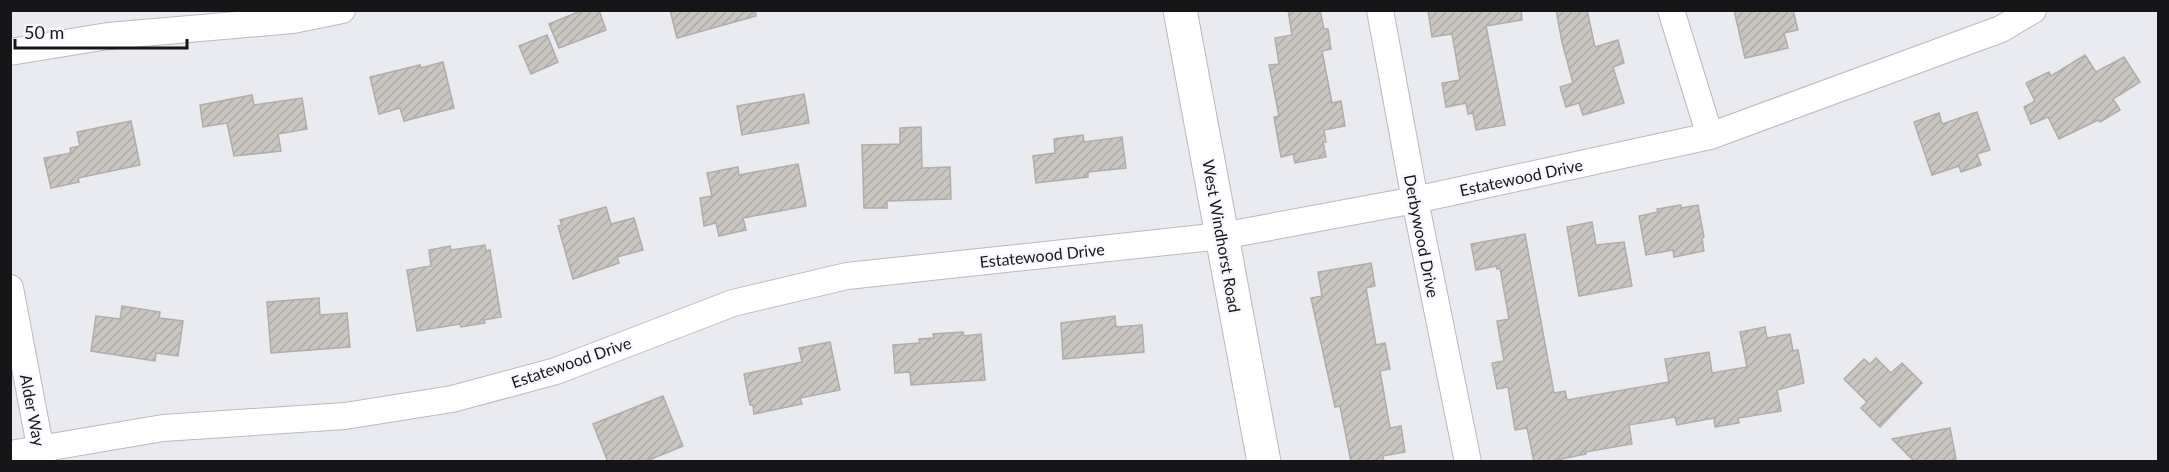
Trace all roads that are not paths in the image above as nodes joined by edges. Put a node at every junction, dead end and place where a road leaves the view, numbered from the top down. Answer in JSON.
{"nodes":[{"id":1,"x":342,"y":10,"type":"edge"},
{"id":2,"x":1180,"y":10,"type":"edge"},
{"id":3,"x":1380,"y":10,"type":"edge"},
{"id":4,"x":1671,"y":10,"type":"edge"},
{"id":5,"x":2033,"y":10,"type":"edge"},
{"id":6,"x":1997,"y":20,"type":"edge"},
{"id":7,"x":10,"y":52,"type":"edge"},
{"id":8,"x":1710,"y":136,"type":"junction"},
{"id":9,"x":1415,"y":200,"type":"junction"},
{"id":10,"x":1222,"y":236,"type":"junction"},
{"id":11,"x":10,"y":288,"type":"edge"},
{"id":12,"x":10,"y":454,"type":"edge"},
{"id":13,"x":42,"y":455,"type":"edge"},
{"id":14,"x":1263,"y":462,"type":"edge"},
{"id":15,"x":1468,"y":462,"type":"edge"}],
"edges":[{"from":1,"to":7,"type":"street"},
{"from":2,"to":10,"type":"street","name":"West Windhorst Road"},
{"from":3,"to":9,"type":"street","name":"Derbywood Drive"},
{"from":4,"to":8,"type":"street"},
{"from":5,"to":6,"type":"street","name":"Estatewood Drive"},
{"from":6,"to":8,"type":"street","name":"Estatewood Drive"},
{"from":8,"to":9,"type":"street","name":"Estatewood Drive"},
{"from":9,"to":10,"type":"street","name":"Estatewood Drive"},
{"from":9,"to":15,"type":"street","name":"Derbywood Drive"},
{"from":10,"to":13,"type":"street","name":"Estatewood Drive"},
{"from":10,"to":14,"type":"street","name":"West Windhorst Road"},
{"from":11,"to":13,"type":"street","name":"Alder Way"},
{"from":12,"to":13,"type":"street","name":"Estatewood Drive"}]}
